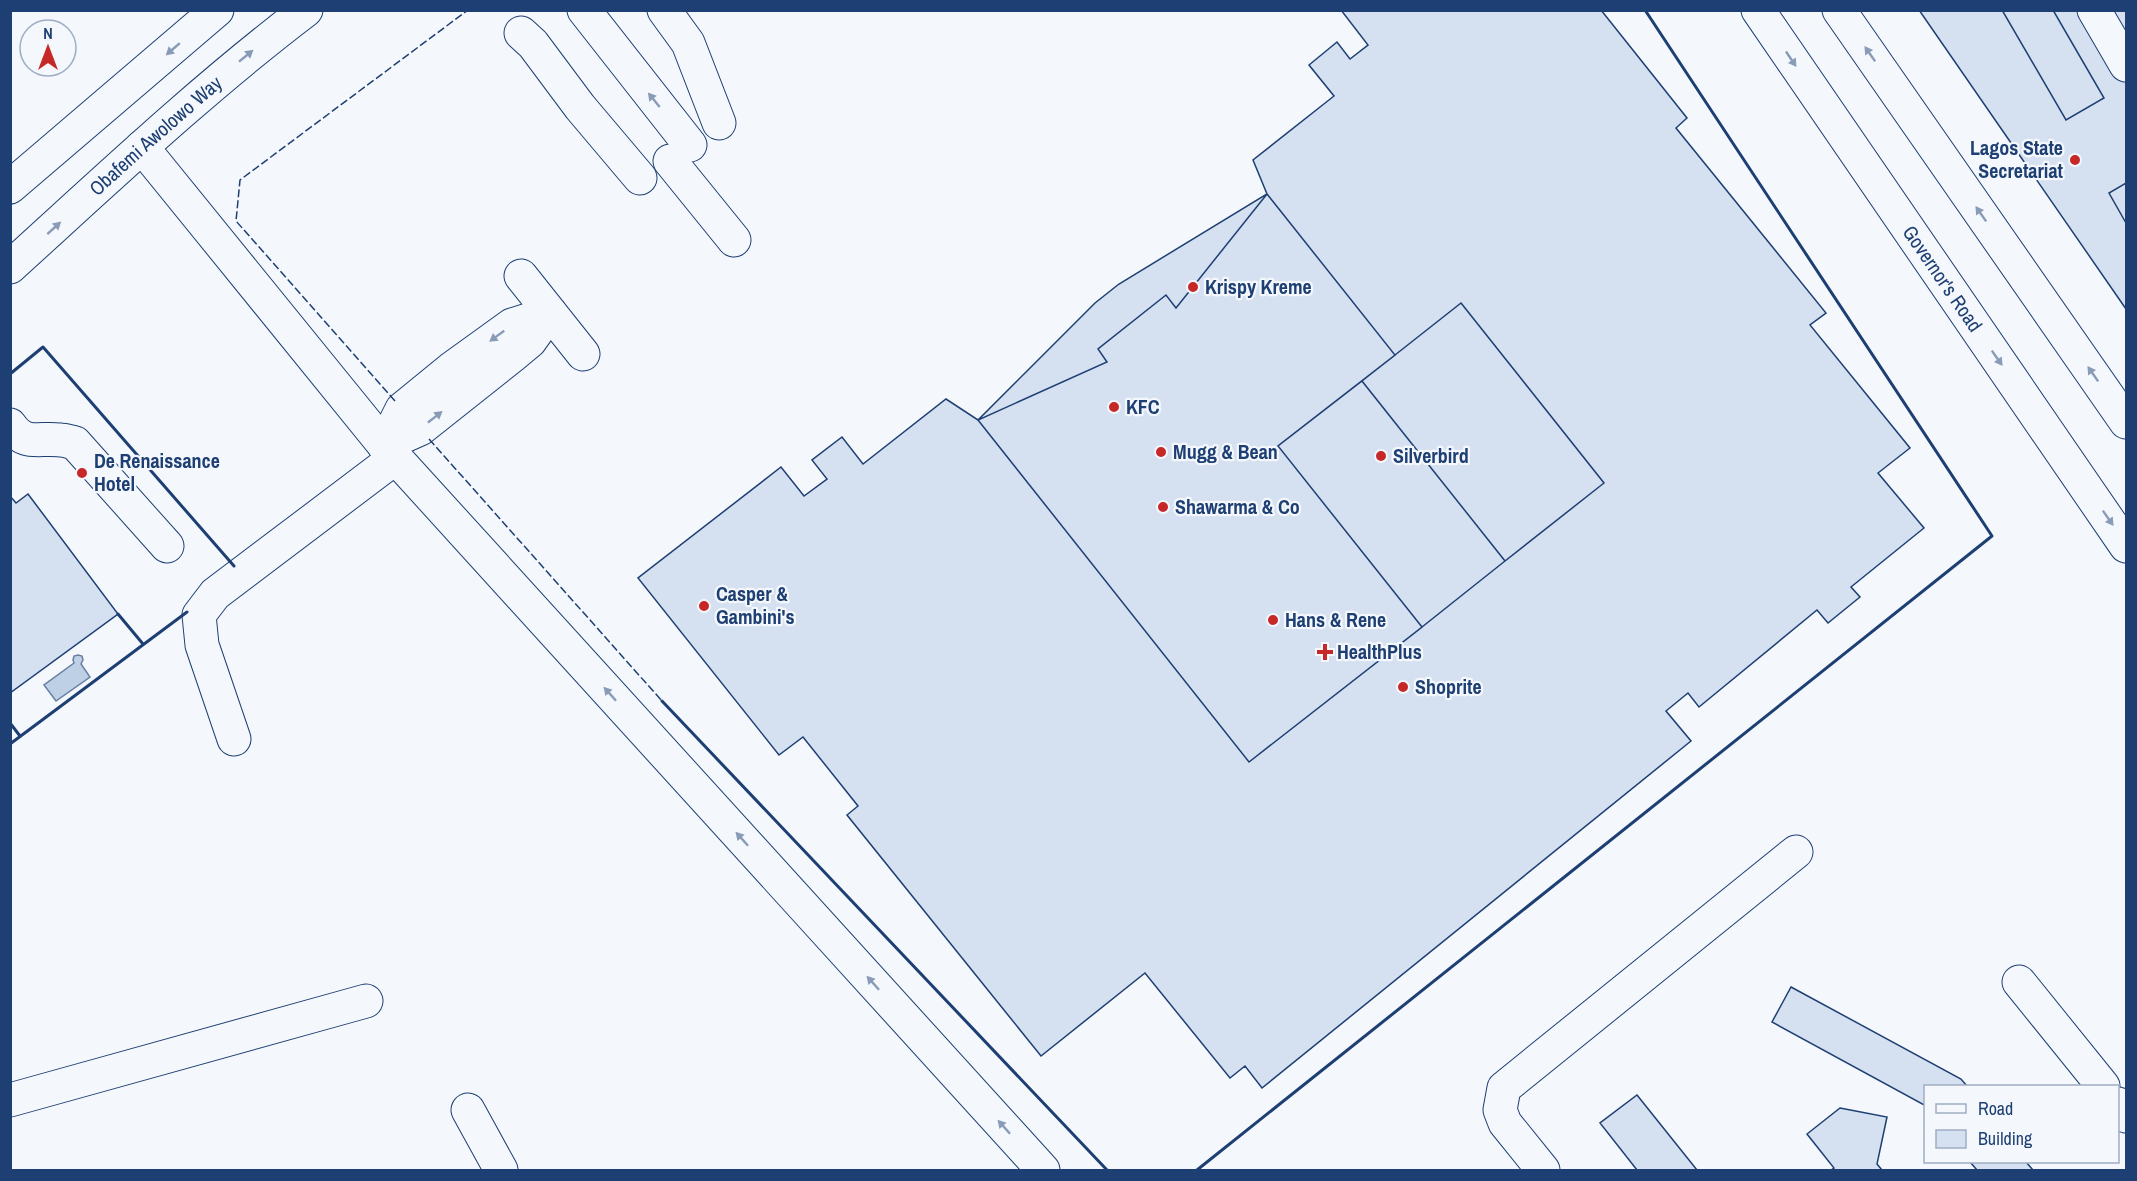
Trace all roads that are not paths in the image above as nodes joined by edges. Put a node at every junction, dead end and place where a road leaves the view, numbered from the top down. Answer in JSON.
{"nodes":[{"id":1,"x":217,"y":10,"type":"edge"},
{"id":2,"x":306,"y":10,"type":"edge"},
{"id":3,"x":584,"y":10,"type":"edge"},
{"id":4,"x":664,"y":10,"type":"edge"},
{"id":5,"x":1758,"y":10,"type":"edge"},
{"id":6,"x":1839,"y":10,"type":"edge"},
{"id":7,"x":2094,"y":10,"type":"edge"},
{"id":8,"x":521,"y":33,"type":"dead end"},
{"id":9,"x":2125,"y":60,"type":"edge"},
{"id":10,"x":719,"y":123,"type":"dead end"},
{"id":11,"x":142,"y":147,"type":"junction"},
{"id":12,"x":640,"y":178,"type":"dead end"},
{"id":13,"x":10,"y":187,"type":"edge"},
{"id":14,"x":734,"y":240,"type":"dead end"},
{"id":15,"x":10,"y":267,"type":"edge"},
{"id":16,"x":521,"y":276,"type":"dead end"},
{"id":17,"x":550,"y":313,"type":"junction"},
{"id":18,"x":583,"y":354,"type":"dead end"},
{"id":19,"x":2127,"y":422,"type":"edge"},
{"id":20,"x":10,"y":424,"type":"edge"},
{"id":21,"x":390,"y":452,"type":"junction"},
{"id":22,"x":167,"y":546,"type":"dead end"},
{"id":23,"x":2127,"y":546,"type":"edge"},
{"id":24,"x":234,"y":739,"type":"dead end"},
{"id":25,"x":1796,"y":852,"type":"dead end"},
{"id":26,"x":2019,"y":982,"type":"dead end"},
{"id":27,"x":366,"y":1001,"type":"dead end"},
{"id":28,"x":2102,"y":1085,"type":"edge"},
{"id":29,"x":10,"y":1100,"type":"edge"},
{"id":30,"x":468,"y":1110,"type":"dead end"},
{"id":31,"x":501,"y":1170,"type":"edge"},
{"id":32,"x":1043,"y":1170,"type":"edge"},
{"id":33,"x":1543,"y":1170,"type":"edge"}],
"edges":[{"from":1,"to":13,"type":"street","one_way":true},
{"from":11,"to":2,"type":"street","name":"Obafemi Awolowo Way","one_way":true},
{"from":14,"to":3,"type":"street","one_way":true},
{"from":4,"to":10,"type":"street"},
{"from":5,"to":23,"type":"street","name":"Governor's Road","one_way":true},
{"from":19,"to":6,"type":"street","one_way":true},
{"from":7,"to":9,"type":"street"},
{"from":8,"to":12,"type":"street"},
{"from":15,"to":11,"type":"street","name":"Obafemi Awolowo Way","one_way":true},
{"from":11,"to":21,"type":"street"},
{"from":16,"to":17,"type":"street"},
{"from":17,"to":18,"type":"street"},
{"from":17,"to":21,"type":"street"},
{"from":20,"to":22,"type":"street"},
{"from":21,"to":24,"type":"street"},
{"from":32,"to":21,"type":"street","one_way":true},
{"from":25,"to":33,"type":"street"},
{"from":26,"to":28,"type":"street"},
{"from":27,"to":29,"type":"street"},
{"from":30,"to":31,"type":"street"}]}
